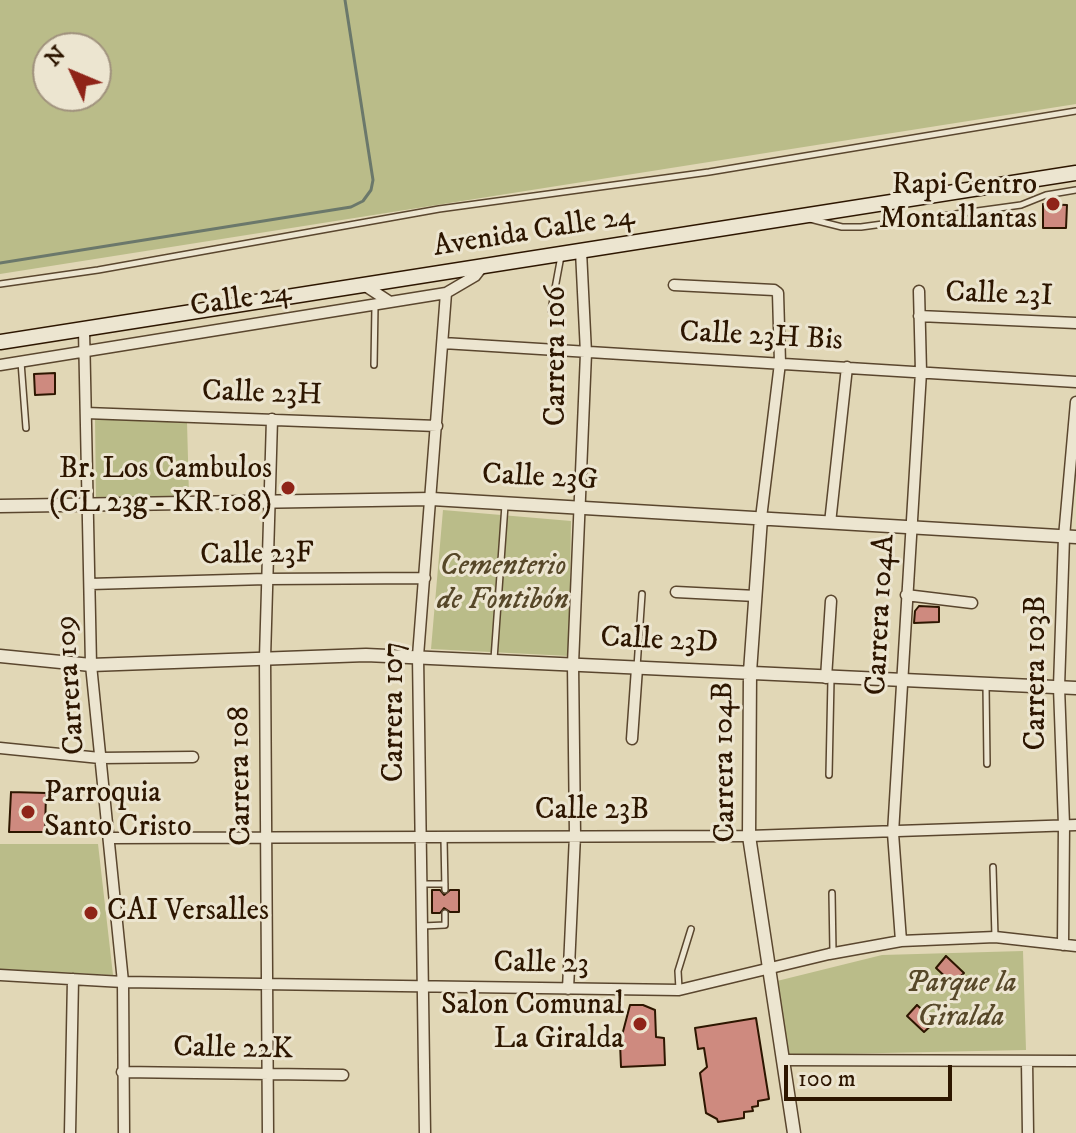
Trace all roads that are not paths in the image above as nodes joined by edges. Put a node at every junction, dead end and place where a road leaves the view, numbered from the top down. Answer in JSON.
{"nodes":[{"id":1,"x":1076,"y":111,"type":"edge"},
{"id":2,"x":1076,"y":173,"type":"edge"},
{"id":3,"x":1044,"y":178,"type":"junction"},
{"id":4,"x":1076,"y":190,"type":"edge"},
{"id":5,"x":1046,"y":195,"type":"junction"},
{"id":6,"x":802,"y":217,"type":"junction"},
{"id":7,"x":581,"y":251,"type":"junction"},
{"id":8,"x":561,"y":254,"type":"junction"},
{"id":9,"x":482,"y":267,"type":"junction"},
{"id":10,"x":0,"y":284,"type":"edge"},
{"id":11,"x":364,"y":285,"type":"junction"},
{"id":12,"x":674,"y":285,"type":"dead end"},
{"id":13,"x":919,"y":291,"type":"dead end"},
{"id":14,"x":446,"y":293,"type":"junction"},
{"id":15,"x":390,"y":302,"type":"junction"},
{"id":16,"x":375,"y":305,"type":"junction"},
{"id":17,"x":551,"y":310,"type":"dead end"},
{"id":18,"x":919,"y":316,"type":"junction"},
{"id":19,"x":1076,"y":323,"type":"edge"},
{"id":20,"x":84,"y":330,"type":"junction"},
{"id":21,"x":0,"y":342,"type":"edge"},
{"id":22,"x":443,"y":343,"type":"junction"},
{"id":23,"x":84,"y":351,"type":"junction"},
{"id":24,"x":586,"y":353,"type":"junction"},
{"id":25,"x":21,"y":361,"type":"junction"},
{"id":26,"x":780,"y":363,"type":"junction"},
{"id":27,"x":0,"y":365,"type":"edge"},
{"id":28,"x":374,"y":365,"type":"dead end"},
{"id":29,"x":847,"y":367,"type":"junction"},
{"id":30,"x":921,"y":372,"type":"junction"},
{"id":31,"x":1076,"y":382,"type":"edge"},
{"id":32,"x":1076,"y":402,"type":"edge"},
{"id":33,"x":86,"y":413,"type":"junction"},
{"id":34,"x":272,"y":419,"type":"junction"},
{"id":35,"x":437,"y":426,"type":"junction"},
{"id":36,"x":26,"y":428,"type":"dead end"},
{"id":37,"x":432,"y":499,"type":"junction"},
{"id":38,"x":269,"y":501,"type":"junction"},
{"id":39,"x":505,"y":503,"type":"junction"},
{"id":40,"x":86,"y":504,"type":"junction"},
{"id":41,"x":0,"y":506,"type":"edge"},
{"id":42,"x":579,"y":507,"type":"junction"},
{"id":43,"x":761,"y":518,"type":"junction"},
{"id":44,"x":830,"y":523,"type":"junction"},
{"id":45,"x":911,"y":528,"type":"junction"},
{"id":46,"x":1070,"y":537,"type":"edge"},
{"id":47,"x":425,"y":578,"type":"junction"},
{"id":48,"x":266,"y":579,"type":"junction"},
{"id":49,"x":90,"y":584,"type":"junction"},
{"id":50,"x":676,"y":592,"type":"dead end"},
{"id":51,"x":642,"y":594,"type":"dead end"},
{"id":52,"x":906,"y":595,"type":"junction"},
{"id":53,"x":756,"y":596,"type":"junction"},
{"id":54,"x":831,"y":601,"type":"dead end"},
{"id":55,"x":972,"y":603,"type":"dead end"},
{"id":56,"x":0,"y":656,"type":"edge"},
{"id":57,"x":418,"y":656,"type":"junction"},
{"id":58,"x":265,"y":658,"type":"junction"},
{"id":59,"x":494,"y":660,"type":"junction"},
{"id":60,"x":573,"y":664,"type":"junction"},
{"id":61,"x":91,"y":665,"type":"junction"},
{"id":62,"x":637,"y":668,"type":"junction"},
{"id":63,"x":750,"y":672,"type":"junction"},
{"id":64,"x":829,"y":678,"type":"junction"},
{"id":65,"x":903,"y":681,"type":"junction"},
{"id":66,"x":986,"y":683,"type":"junction"},
{"id":67,"x":1059,"y":687,"type":"junction"},
{"id":68,"x":1076,"y":688,"type":"edge"},
{"id":69,"x":632,"y":739,"type":"dead end"},
{"id":70,"x":0,"y":748,"type":"edge"},
{"id":71,"x":193,"y":757,"type":"dead end"},
{"id":72,"x":100,"y":758,"type":"junction"},
{"id":73,"x":987,"y":764,"type":"dead end"},
{"id":74,"x":829,"y":775,"type":"dead end"},
{"id":75,"x":1064,"y":825,"type":"junction"},
{"id":76,"x":1076,"y":825,"type":"edge"},
{"id":77,"x":893,"y":833,"type":"junction"},
{"id":78,"x":575,"y":835,"type":"junction"},
{"id":79,"x":749,"y":836,"type":"junction"},
{"id":80,"x":109,"y":838,"type":"junction"},
{"id":81,"x":266,"y":838,"type":"junction"},
{"id":82,"x":420,"y":838,"type":"junction"},
{"id":83,"x":444,"y":839,"type":"junction"},
{"id":84,"x":993,"y":867,"type":"dead end"},
{"id":85,"x":421,"y":884,"type":"junction"},
{"id":86,"x":832,"y":893,"type":"dead end"},
{"id":87,"x":445,"y":913,"type":"dead end"},
{"id":88,"x":422,"y":926,"type":"junction"},
{"id":89,"x":691,"y":929,"type":"dead end"},
{"id":90,"x":995,"y":937,"type":"junction"},
{"id":91,"x":901,"y":941,"type":"junction"},
{"id":92,"x":1063,"y":945,"type":"junction"},
{"id":93,"x":1076,"y":946,"type":"edge"},
{"id":94,"x":833,"y":953,"type":"junction"},
{"id":95,"x":770,"y":969,"type":"junction"},
{"id":96,"x":0,"y":975,"type":"edge"},
{"id":97,"x":73,"y":979,"type":"junction"},
{"id":98,"x":123,"y":982,"type":"junction"},
{"id":99,"x":268,"y":985,"type":"junction"},
{"id":100,"x":423,"y":987,"type":"junction"},
{"id":101,"x":568,"y":989,"type":"junction"},
{"id":102,"x":679,"y":990,"type":"junction"},
{"id":103,"x":783,"y":1060,"type":"junction"},
{"id":104,"x":1027,"y":1061,"type":"junction"},
{"id":105,"x":1076,"y":1061,"type":"edge"},
{"id":106,"x":122,"y":1072,"type":"junction"},
{"id":107,"x":268,"y":1075,"type":"junction"},
{"id":108,"x":343,"y":1075,"type":"dead end"},
{"id":109,"x":70,"y":1133,"type":"edge"},
{"id":110,"x":124,"y":1133,"type":"edge"},
{"id":111,"x":268,"y":1133,"type":"edge"},
{"id":112,"x":425,"y":1133,"type":"edge"},
{"id":113,"x":794,"y":1133,"type":"edge"},
{"id":114,"x":1028,"y":1133,"type":"edge"}],
"edges":[{"from":1,"to":10,"type":"lane"},
{"from":2,"to":3,"type":"main road","name":"Avenida Calle 24"},
{"from":3,"to":5,"type":"lane"},
{"from":3,"to":6,"type":"main road","name":"Avenida Calle 24"},
{"from":4,"to":5,"type":"lane"},
{"from":5,"to":6,"type":"lane"},
{"from":6,"to":7,"type":"main road","name":"Avenida Calle 24"},
{"from":7,"to":8,"type":"main road","name":"Avenida Calle 24"},
{"from":7,"to":24,"type":"street","name":"Carrera 106"},
{"from":8,"to":9,"type":"main road","name":"Avenida Calle 24"},
{"from":8,"to":17,"type":"lane"},
{"from":9,"to":11,"type":"main road","name":"Avenida Calle 24"},
{"from":9,"to":14,"type":"street","name":"Calle 24"},
{"from":11,"to":15,"type":"street"},
{"from":11,"to":20,"type":"main road","name":"Avenida Calle 24"},
{"from":12,"to":26,"type":"street","name":"Carrera 104B"},
{"from":13,"to":18,"type":"street","name":"Carrera 104A"},
{"from":14,"to":15,"type":"street","name":"Calle 24"},
{"from":14,"to":22,"type":"street","name":"Carrera 107"},
{"from":15,"to":16,"type":"street","name":"Calle 24"},
{"from":16,"to":23,"type":"street","name":"Calle 24"},
{"from":16,"to":28,"type":"lane"},
{"from":18,"to":19,"type":"street","name":"Calle 23I"},
{"from":18,"to":30,"type":"street","name":"Carrera 104A"},
{"from":20,"to":21,"type":"main road","name":"Avenida Calle 24"},
{"from":20,"to":23,"type":"street","name":"Carrera 109"},
{"from":22,"to":24,"type":"street","name":"Calle 23H Bis"},
{"from":22,"to":35,"type":"street","name":"Carrera 107"},
{"from":23,"to":25,"type":"street","name":"Calle 24"},
{"from":23,"to":33,"type":"street","name":"Carrera 109"},
{"from":24,"to":26,"type":"street","name":"Calle 23H Bis"},
{"from":24,"to":42,"type":"street","name":"Carrera 106"},
{"from":25,"to":27,"type":"street","name":"Calle 24"},
{"from":25,"to":36,"type":"lane"},
{"from":26,"to":29,"type":"street","name":"Calle 23H Bis"},
{"from":26,"to":43,"type":"street","name":"Carrera 104B"},
{"from":29,"to":30,"type":"street","name":"Calle 23H Bis"},
{"from":29,"to":44,"type":"street"},
{"from":30,"to":31,"type":"street","name":"Calle 23H Bis"},
{"from":30,"to":45,"type":"street","name":"Carrera 104A"},
{"from":32,"to":46,"type":"street","name":"Carrera 103B"},
{"from":33,"to":34,"type":"street","name":"Calle 23H"},
{"from":33,"to":40,"type":"street","name":"Carrera 109"},
{"from":34,"to":35,"type":"street","name":"Calle 23H"},
{"from":34,"to":38,"type":"street","name":"Carrera 108"},
{"from":35,"to":37,"type":"street","name":"Carrera 107"},
{"from":37,"to":38,"type":"street","name":"Calle 23G"},
{"from":37,"to":39,"type":"street","name":"Calle 23G"},
{"from":37,"to":47,"type":"street","name":"Carrera 107"},
{"from":38,"to":40,"type":"street","name":"Calle 23G"},
{"from":38,"to":48,"type":"street","name":"Carrera 108"},
{"from":39,"to":42,"type":"street","name":"Calle 23G"},
{"from":39,"to":59,"type":"lane"},
{"from":40,"to":41,"type":"street","name":"Calle 23G"},
{"from":40,"to":49,"type":"street","name":"Carrera 109"},
{"from":42,"to":43,"type":"street","name":"Calle 23G"},
{"from":42,"to":60,"type":"street","name":"Carrera 106"},
{"from":43,"to":44,"type":"street","name":"Calle 23G"},
{"from":43,"to":53,"type":"street","name":"Carrera 104B"},
{"from":44,"to":45,"type":"street","name":"Calle 23G"},
{"from":45,"to":46,"type":"street","name":"Calle 23G"},
{"from":45,"to":52,"type":"street","name":"Carrera 104A"},
{"from":46,"to":67,"type":"street","name":"Carrera 103B"},
{"from":47,"to":48,"type":"street","name":"Calle 23F"},
{"from":47,"to":57,"type":"street","name":"Carrera 107"},
{"from":48,"to":49,"type":"street","name":"Calle 23F"},
{"from":48,"to":58,"type":"street","name":"Carrera 108"},
{"from":49,"to":61,"type":"street","name":"Carrera 109"},
{"from":50,"to":53,"type":"street"},
{"from":51,"to":62,"type":"lane"},
{"from":52,"to":55,"type":"street"},
{"from":52,"to":65,"type":"street","name":"Carrera 104A"},
{"from":53,"to":63,"type":"street","name":"Carrera 104B"},
{"from":54,"to":64,"type":"street"},
{"from":56,"to":61,"type":"street","name":"Calle 23D"},
{"from":57,"to":58,"type":"street","name":"Calle 23D"},
{"from":57,"to":59,"type":"street","name":"Calle 23D"},
{"from":57,"to":82,"type":"street","name":"Carrera 107"},
{"from":58,"to":61,"type":"street","name":"Calle 23D"},
{"from":58,"to":81,"type":"street","name":"Carrera 108"},
{"from":59,"to":60,"type":"street","name":"Calle 23D"},
{"from":60,"to":62,"type":"street","name":"Calle 23D"},
{"from":60,"to":78,"type":"street","name":"Carrera 106"},
{"from":61,"to":72,"type":"street","name":"Carrera 109"},
{"from":62,"to":63,"type":"street","name":"Calle 23D"},
{"from":62,"to":69,"type":"street"},
{"from":63,"to":64,"type":"street","name":"Calle 23D"},
{"from":63,"to":79,"type":"street","name":"Carrera 104B"},
{"from":64,"to":65,"type":"street","name":"Calle 23D"},
{"from":64,"to":74,"type":"lane"},
{"from":65,"to":66,"type":"street","name":"Calle 23D"},
{"from":65,"to":77,"type":"street","name":"Carrera 104A"},
{"from":66,"to":67,"type":"street","name":"Calle 23D"},
{"from":66,"to":73,"type":"lane"},
{"from":67,"to":68,"type":"street","name":"Calle 23D"},
{"from":67,"to":75,"type":"street","name":"Carrera 103B"},
{"from":70,"to":72,"type":"street"},
{"from":71,"to":72,"type":"street"},
{"from":72,"to":80,"type":"street","name":"Carrera 109"},
{"from":75,"to":76,"type":"street","name":"Calle 23B"},
{"from":75,"to":77,"type":"street","name":"Calle 23B"},
{"from":75,"to":92,"type":"street","name":"Carrera 103B"},
{"from":77,"to":79,"type":"street","name":"Calle 23B"},
{"from":77,"to":91,"type":"street","name":"Carrera 104A"},
{"from":78,"to":79,"type":"street","name":"Calle 23B"},
{"from":78,"to":83,"type":"street","name":"Calle 23B"},
{"from":78,"to":101,"type":"street","name":"Carrera 106"},
{"from":79,"to":95,"type":"street","name":"Carrera 104B"},
{"from":80,"to":81,"type":"street","name":"Calle 23B"},
{"from":80,"to":98,"type":"street","name":"Carrera 109"},
{"from":81,"to":82,"type":"street","name":"Calle 23B"},
{"from":81,"to":99,"type":"street","name":"Carrera 108"},
{"from":82,"to":83,"type":"street","name":"Calle 23B"},
{"from":82,"to":85,"type":"street","name":"Carrera 107"},
{"from":83,"to":85,"type":"lane"},
{"from":84,"to":90,"type":"lane"},
{"from":85,"to":88,"type":"street","name":"Carrera 107"},
{"from":86,"to":94,"type":"lane"},
{"from":87,"to":88,"type":"lane"},
{"from":88,"to":100,"type":"street","name":"Carrera 107"},
{"from":89,"to":102,"type":"lane"},
{"from":90,"to":91,"type":"street","name":"Calle 23"},
{"from":90,"to":92,"type":"street","name":"Calle 23"},
{"from":91,"to":94,"type":"street","name":"Calle 23"},
{"from":92,"to":93,"type":"street","name":"Calle 23"},
{"from":94,"to":95,"type":"street","name":"Calle 23"},
{"from":95,"to":102,"type":"street","name":"Calle 23"},
{"from":95,"to":103,"type":"street","name":"Carrera 104B"},
{"from":96,"to":97,"type":"street","name":"Calle 23"},
{"from":97,"to":98,"type":"street","name":"Calle 23"},
{"from":97,"to":109,"type":"street"},
{"from":98,"to":99,"type":"street","name":"Calle 23"},
{"from":98,"to":106,"type":"street","name":"Carrera 109"},
{"from":99,"to":100,"type":"street","name":"Calle 23"},
{"from":99,"to":107,"type":"street","name":"Carrera 108"},
{"from":100,"to":101,"type":"street","name":"Calle 23"},
{"from":100,"to":112,"type":"street","name":"Carrera 107"},
{"from":101,"to":102,"type":"street","name":"Calle 23"},
{"from":103,"to":104,"type":"street"},
{"from":103,"to":113,"type":"street","name":"Carrera 104B"},
{"from":104,"to":105,"type":"street"},
{"from":104,"to":114,"type":"street"},
{"from":106,"to":107,"type":"street","name":"Calle 22K"},
{"from":106,"to":110,"type":"street","name":"Carrera 109"},
{"from":107,"to":108,"type":"street","name":"Calle 22K"},
{"from":107,"to":111,"type":"street","name":"Carrera 108"}]}
